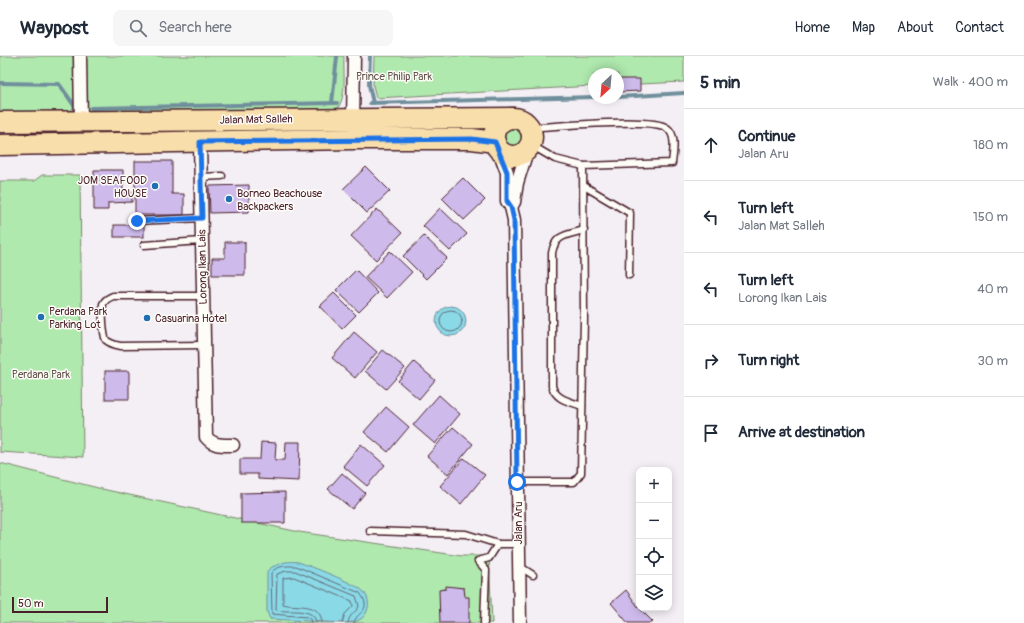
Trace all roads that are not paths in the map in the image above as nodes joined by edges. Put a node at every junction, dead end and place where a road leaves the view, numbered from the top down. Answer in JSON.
{"nodes":[{"id":1,"x":80,"y":56,"type":"edge"},
{"id":2,"x":354,"y":56,"type":"edge"},
{"id":3,"x":353,"y":118,"type":"junction"},
{"id":4,"x":81,"y":121,"type":"junction"},
{"id":5,"x":519,"y":121,"type":"junction"},
{"id":6,"x":0,"y":122,"type":"edge"},
{"id":7,"x":354,"y":139,"type":"junction"},
{"id":8,"x":200,"y":142,"type":"junction"},
{"id":9,"x":0,"y":145,"type":"edge"},
{"id":10,"x":496,"y":145,"type":"junction"},
{"id":11,"x":529,"y":148,"type":"junction"},
{"id":12,"x":583,"y":166,"type":"junction"},
{"id":13,"x":222,"y":176,"type":"dead end"},
{"id":14,"x":201,"y":177,"type":"junction"},
{"id":15,"x":584,"y":186,"type":"junction"},
{"id":16,"x":511,"y":207,"type":"junction"},
{"id":17,"x":202,"y":218,"type":"junction"},
{"id":18,"x":137,"y":221,"type":"dead end"},
{"id":19,"x":584,"y":230,"type":"junction"},
{"id":20,"x":202,"y":241,"type":"junction"},
{"id":21,"x":144,"y":245,"type":"dead end"},
{"id":22,"x":629,"y":275,"type":"dead end"},
{"id":23,"x":203,"y":296,"type":"junction"},
{"id":24,"x":204,"y":345,"type":"junction"},
{"id":25,"x":582,"y":406,"type":"junction"},
{"id":26,"x":233,"y":445,"type":"dead end"},
{"id":27,"x":517,"y":482,"type":"junction"},
{"id":28,"x":370,"y":531,"type":"dead end"},
{"id":29,"x":498,"y":544,"type":"junction"},
{"id":30,"x":518,"y":544,"type":"junction"},
{"id":31,"x":518,"y":565,"type":"junction"},
{"id":32,"x":533,"y":575,"type":"dead end"},
{"id":33,"x":484,"y":623,"type":"edge"},
{"id":34,"x":520,"y":623,"type":"edge"}],
"edges":[{"from":1,"to":4,"type":"street"},
{"from":2,"to":3,"type":"street"},
{"from":3,"to":4,"type":"main road","name":"Jalan Mat Salleh"},
{"from":3,"to":5,"type":"main road","name":"Jalan Mat Salleh"},
{"from":3,"to":7,"type":"street"},
{"from":4,"to":6,"type":"main road","name":"Jalan Mat Salleh"},
{"from":5,"to":10,"type":"main road"},
{"from":5,"to":11,"type":"main road"},
{"from":5,"to":12,"type":"lane"},
{"from":7,"to":8,"type":"main road","name":"Jalan Mat Salleh"},
{"from":7,"to":10,"type":"main road","name":"Jalan Mat Salleh"},
{"from":8,"to":9,"type":"main road","name":"Jalan Mat Salleh"},
{"from":8,"to":14,"type":"street","name":"Lorong Ikan Lais"},
{"from":10,"to":11,"type":"main road"},
{"from":10,"to":16,"type":"street","name":"Jalan Aru"},
{"from":11,"to":12,"type":"lane"},
{"from":11,"to":16,"type":"street","name":"Jalan Aru"},
{"from":12,"to":15,"type":"lane"},
{"from":13,"to":14,"type":"lane"},
{"from":14,"to":17,"type":"street","name":"Lorong Ikan Lais"},
{"from":15,"to":19,"type":"lane"},
{"from":15,"to":22,"type":"lane"},
{"from":16,"to":27,"type":"street","name":"Jalan Aru"},
{"from":17,"to":18,"type":"lane"},
{"from":17,"to":20,"type":"street","name":"Lorong Ikan Lais"},
{"from":19,"to":25,"type":"lane"},
{"from":19,"to":25,"type":"lane"},
{"from":20,"to":21,"type":"lane"},
{"from":20,"to":23,"type":"street","name":"Lorong Ikan Lais"},
{"from":23,"to":24,"type":"street","name":"Lorong Ikan Lais"},
{"from":23,"to":24,"type":"lane"},
{"from":24,"to":26,"type":"street","name":"Lorong Ikan Lais"},
{"from":25,"to":27,"type":"lane"},
{"from":27,"to":30,"type":"street","name":"Jalan Aru"},
{"from":28,"to":29,"type":"lane"},
{"from":29,"to":30,"type":"lane"},
{"from":29,"to":33,"type":"lane"},
{"from":30,"to":31,"type":"street","name":"Jalan Aru"},
{"from":31,"to":32,"type":"lane"},
{"from":31,"to":34,"type":"street","name":"Jalan Aru"}]}
